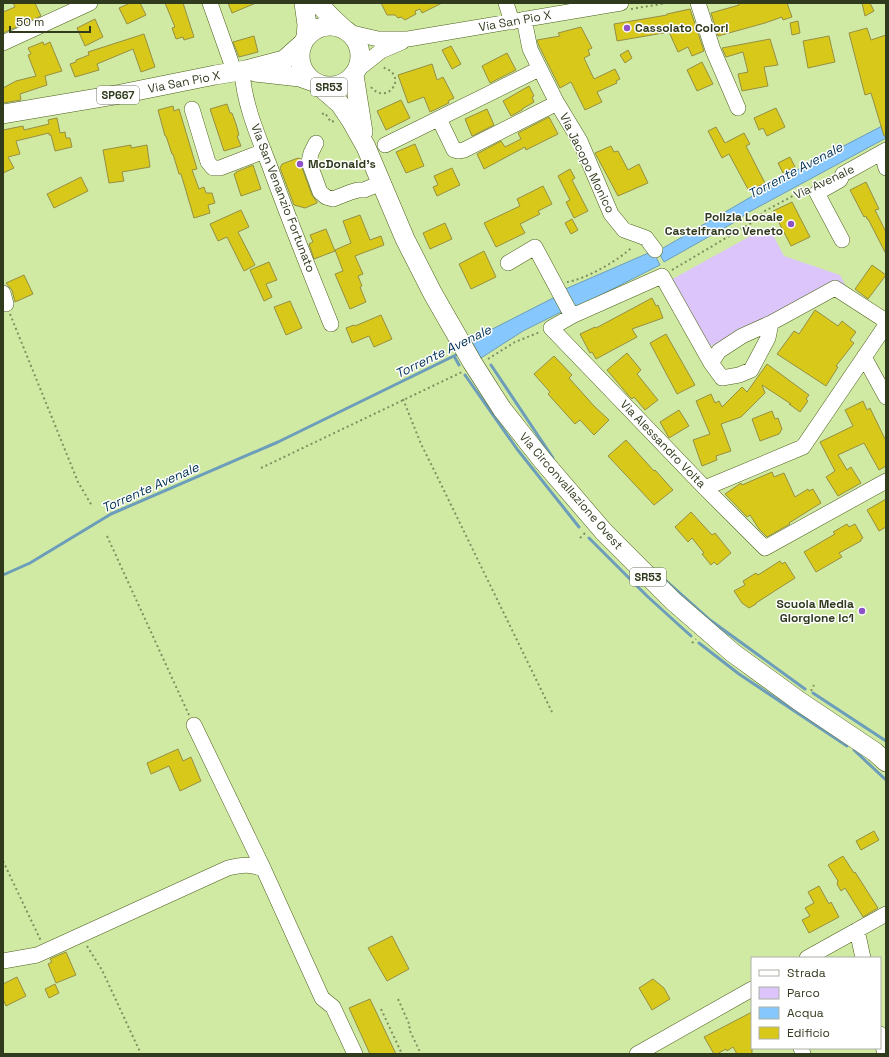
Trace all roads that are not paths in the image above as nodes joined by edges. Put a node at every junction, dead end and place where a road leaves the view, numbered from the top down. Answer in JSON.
{"nodes":[{"id":1,"x":90,"y":3,"type":"edge"},
{"id":2,"x":210,"y":3,"type":"edge"},
{"id":3,"x":304,"y":3,"type":"edge"},
{"id":4,"x":318,"y":3,"type":"edge"},
{"id":5,"x":506,"y":3,"type":"edge"},
{"id":6,"x":621,"y":3,"type":"edge"},
{"id":7,"x":698,"y":3,"type":"edge"},
{"id":8,"x":518,"y":20,"type":"junction"},
{"id":9,"x":347,"y":31,"type":"junction"},
{"id":10,"x":408,"y":39,"type":"junction"},
{"id":11,"x":304,"y":40,"type":"junction"},
{"id":12,"x":3,"y":43,"type":"edge"},
{"id":13,"x":539,"y":69,"type":"junction"},
{"id":14,"x":240,"y":71,"type":"junction"},
{"id":15,"x":360,"y":76,"type":"junction"},
{"id":16,"x":316,"y":83,"type":"junction"},
{"id":17,"x":557,"y":103,"type":"junction"},
{"id":18,"x":738,"y":108,"type":"dead end"},
{"id":19,"x":192,"y":109,"type":"dead end"},
{"id":20,"x":3,"y":114,"type":"edge"},
{"id":21,"x":439,"y":119,"type":"junction"},
{"id":22,"x":316,"y":143,"type":"dead end"},
{"id":23,"x":375,"y":146,"type":"junction"},
{"id":24,"x":886,"y":150,"type":"edge"},
{"id":25,"x":264,"y":151,"type":"junction"},
{"id":26,"x":886,"y":154,"type":"edge"},
{"id":27,"x":886,"y":168,"type":"edge"},
{"id":28,"x":381,"y":183,"type":"junction"},
{"id":29,"x":842,"y":240,"type":"dead end"},
{"id":30,"x":655,"y":250,"type":"dead end"},
{"id":31,"x":508,"y":263,"type":"dead end"},
{"id":32,"x":570,"y":312,"type":"junction"},
{"id":33,"x":886,"y":322,"type":"edge"},
{"id":34,"x":332,"y":324,"type":"dead end"},
{"id":35,"x":771,"y":324,"type":"junction"},
{"id":36,"x":886,"y":325,"type":"edge"},
{"id":37,"x":864,"y":357,"type":"junction"},
{"id":38,"x":711,"y":363,"type":"junction"},
{"id":39,"x":886,"y":397,"type":"edge"},
{"id":40,"x":886,"y":481,"type":"edge"},
{"id":41,"x":705,"y":488,"type":"junction"},
{"id":42,"x":194,"y":725,"type":"road end"},
{"id":43,"x":882,"y":757,"type":"edge"},
{"id":44,"x":264,"y":870,"type":"junction"},
{"id":45,"x":886,"y":914,"type":"edge"},
{"id":46,"x":857,"y":930,"type":"junction"},
{"id":47,"x":809,"y":957,"type":"edge"},
{"id":48,"x":863,"y":957,"type":"edge"},
{"id":49,"x":3,"y":961,"type":"edge"},
{"id":50,"x":751,"y":990,"type":"edge"},
{"id":51,"x":881,"y":1039,"type":"edge"},
{"id":52,"x":355,"y":1054,"type":"edge"},
{"id":53,"x":637,"y":1054,"type":"edge"},
{"id":54,"x":884,"y":1054,"type":"edge"}],
"edges":[{"from":1,"to":12,"type":"street"},
{"from":2,"to":14,"type":"street","name":"Via San Venanzio Fortunato"},
{"from":3,"to":11,"type":"main road","number":"SR53"},
{"from":4,"to":9,"type":"main road","number":"SR53"},
{"from":5,"to":8,"type":"street","name":"Via Jacopo Monico"},
{"from":6,"to":8,"type":"street","name":"Via San Pio X"},
{"from":7,"to":18,"type":"street"},
{"from":8,"to":10,"type":"street","name":"Via San Pio X"},
{"from":8,"to":13,"type":"street","name":"Via Jacopo Monico"},
{"from":9,"to":10,"type":"street","name":"Via San Pio X"},
{"from":9,"to":11,"type":"main road"},
{"from":9,"to":15,"type":"main road","number":"SR53"},
{"from":10,"to":15,"type":"street","name":"Via San Pio X"},
{"from":11,"to":14,"type":"main road","name":"Via San Pio X","number":"SP667"},
{"from":11,"to":16,"type":"main road","number":"SR53"},
{"from":13,"to":17,"type":"street","name":"Via Jacopo Monico"},
{"from":13,"to":21,"type":"street"},
{"from":14,"to":16,"type":"main road","name":"Via San Pio X","number":"SP667"},
{"from":14,"to":20,"type":"main road","name":"Via San Pio X","number":"SP667"},
{"from":14,"to":25,"type":"street","name":"Via San Venanzio Fortunato"},
{"from":15,"to":16,"type":"main road","number":"SR53"},
{"from":15,"to":23,"type":"main road","name":"Via Circonvallazione Ovest","number":"SR53"},
{"from":16,"to":23,"type":"main road","name":"Via Circonvallazione Ovest","number":"SR53"},
{"from":17,"to":21,"type":"street","name":"Via Jacopo Monico"},
{"from":17,"to":30,"type":"street","name":"Via Jacopo Monico"},
{"from":19,"to":25,"type":"street"},
{"from":21,"to":23,"type":"street"},
{"from":22,"to":28,"type":"street"},
{"from":23,"to":28,"type":"main road","name":"Via Circonvallazione Ovest","number":"SR53"},
{"from":24,"to":29,"type":"street","name":"Via Avenale"},
{"from":25,"to":34,"type":"street","name":"Via San Venanzio Fortunato"},
{"from":26,"to":27,"type":"street"},
{"from":28,"to":43,"type":"main road","name":"Via Circonvallazione Ovest","number":"SR53"},
{"from":31,"to":32,"type":"street"},
{"from":32,"to":38,"type":"street"},
{"from":32,"to":41,"type":"street","name":"Via Alessandro Volta"},
{"from":33,"to":35,"type":"street"},
{"from":35,"to":38,"type":"street"},
{"from":35,"to":38,"type":"street"},
{"from":36,"to":37,"type":"street"},
{"from":37,"to":39,"type":"street"},
{"from":37,"to":41,"type":"street"},
{"from":40,"to":41,"type":"street","name":"Via Alessandro Volta"},
{"from":42,"to":44,"type":"street"},
{"from":44,"to":49,"type":"street"},
{"from":44,"to":52,"type":"street"},
{"from":45,"to":46,"type":"street"},
{"from":46,"to":47,"type":"street"},
{"from":46,"to":48,"type":"street"},
{"from":50,"to":53,"type":"street"},
{"from":51,"to":54,"type":"street"}]}
